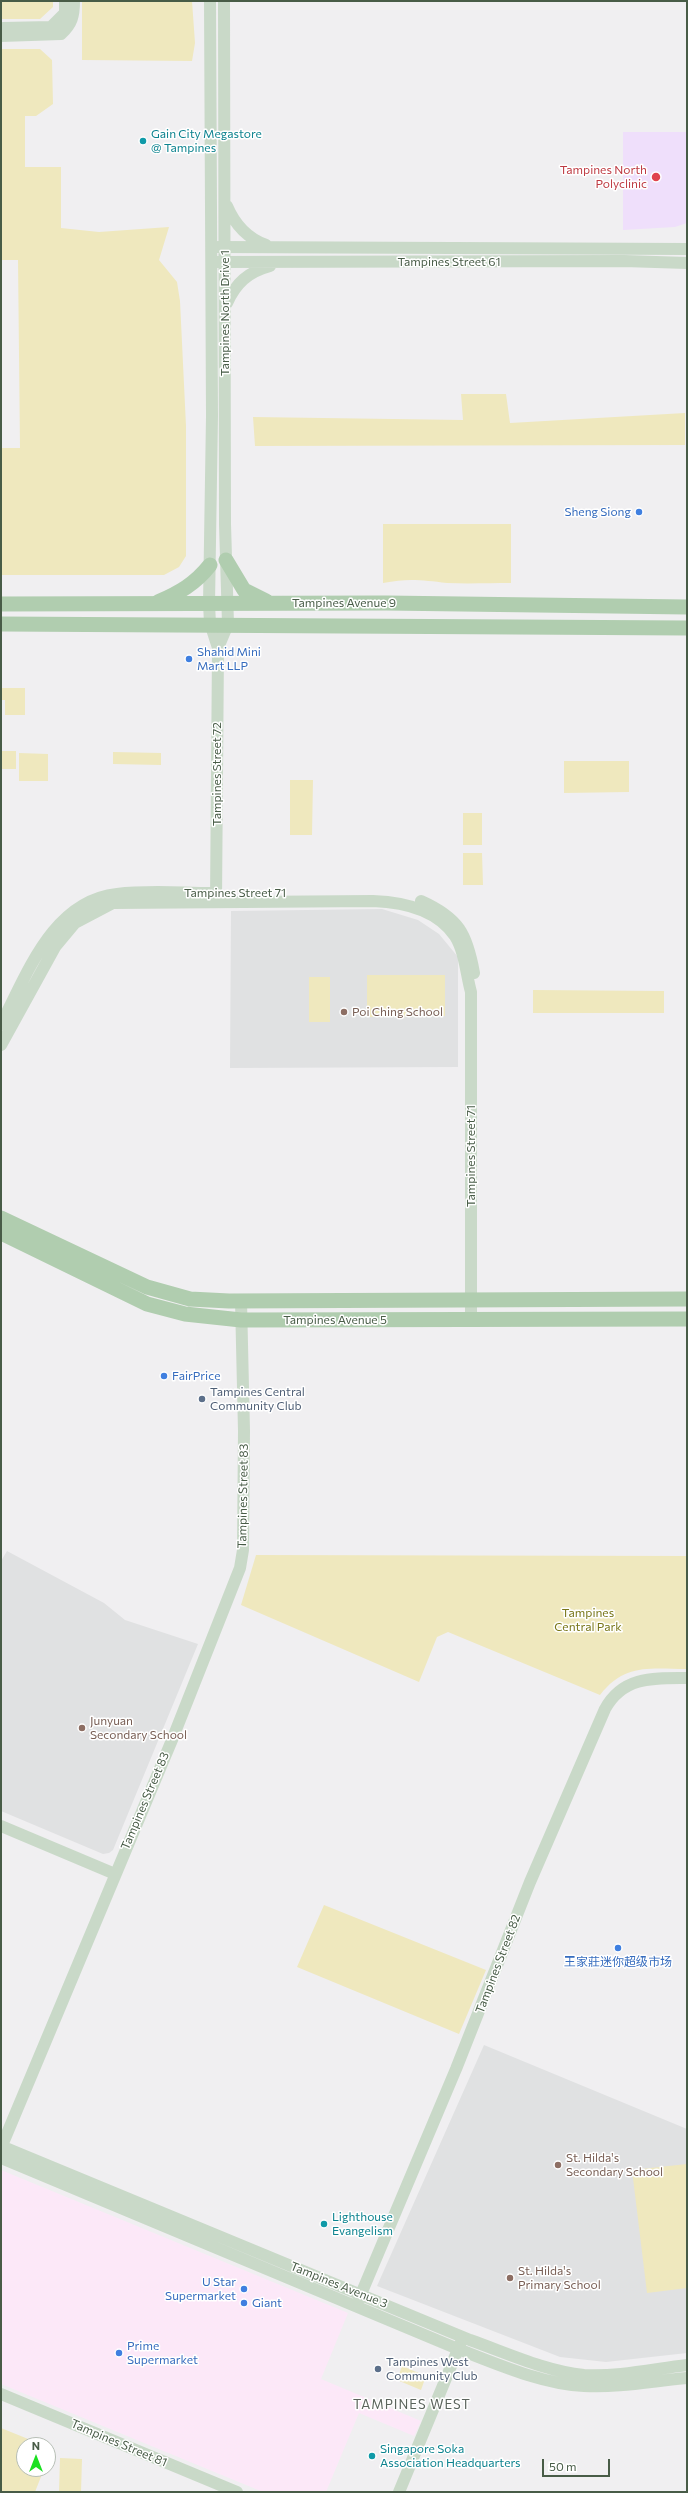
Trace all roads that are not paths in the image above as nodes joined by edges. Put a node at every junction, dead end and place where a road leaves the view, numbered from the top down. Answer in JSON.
{"nodes":[{"id":1,"x":65,"y":1,"type":"edge"},
{"id":2,"x":74,"y":1,"type":"edge"},
{"id":3,"x":210,"y":1,"type":"edge"},
{"id":4,"x":224,"y":1,"type":"edge"},
{"id":5,"x":1,"y":28,"type":"edge"},
{"id":6,"x":1,"y":36,"type":"edge"},
{"id":7,"x":211,"y":180,"type":"junction"},
{"id":8,"x":225,"y":180,"type":"junction"},
{"id":9,"x":225,"y":197,"type":"junction"},
{"id":10,"x":687,"y":244,"type":"edge"},
{"id":11,"x":211,"y":247,"type":"junction"},
{"id":12,"x":225,"y":248,"type":"junction"},
{"id":13,"x":276,"y":248,"type":"junction"},
{"id":14,"x":681,"y":249,"type":"edge"},
{"id":15,"x":211,"y":262,"type":"junction"},
{"id":16,"x":226,"y":262,"type":"junction"},
{"id":17,"x":285,"y":262,"type":"junction"},
{"id":18,"x":684,"y":264,"type":"edge"},
{"id":19,"x":226,"y":306,"type":"junction"},
{"id":20,"x":226,"y":560,"type":"junction"},
{"id":21,"x":210,"y":566,"type":"junction"},
{"id":22,"x":687,"y":598,"type":"edge"},
{"id":23,"x":1,"y":604,"type":"edge"},
{"id":24,"x":209,"y":604,"type":"junction"},
{"id":25,"x":228,"y":604,"type":"junction"},
{"id":26,"x":272,"y":604,"type":"junction"},
{"id":27,"x":151,"y":605,"type":"junction"},
{"id":28,"x":671,"y":607,"type":"junction"},
{"id":29,"x":687,"y":607,"type":"edge"},
{"id":30,"x":210,"y":623,"type":"junction"},
{"id":31,"x":1,"y":624,"type":"edge"},
{"id":32,"x":228,"y":624,"type":"junction"},
{"id":33,"x":687,"y":628,"type":"edge"},
{"id":34,"x":218,"y":648,"type":"junction"},
{"id":35,"x":216,"y":897,"type":"junction"},
{"id":36,"x":1,"y":1024,"type":"edge"},
{"id":37,"x":1,"y":1045,"type":"edge"},
{"id":38,"x":1,"y":1218,"type":"edge"},
{"id":39,"x":1,"y":1233,"type":"edge"},
{"id":40,"x":687,"y":1299,"type":"edge"},
{"id":41,"x":471,"y":1300,"type":"junction"},
{"id":42,"x":241,"y":1301,"type":"junction"},
{"id":43,"x":687,"y":1319,"type":"edge"},
{"id":44,"x":241,"y":1320,"type":"junction"},
{"id":45,"x":471,"y":1320,"type":"junction"},
{"id":46,"x":687,"y":1678,"type":"edge"},
{"id":47,"x":1,"y":1826,"type":"edge"},
{"id":48,"x":115,"y":1874,"type":"junction"},
{"id":49,"x":1,"y":2147,"type":"edge"},
{"id":50,"x":1,"y":2158,"type":"edge"},
{"id":51,"x":360,"y":2294,"type":"junction"},
{"id":52,"x":356,"y":2306,"type":"junction"},
{"id":53,"x":464,"y":2345,"type":"junction"},
{"id":54,"x":687,"y":2365,"type":"edge"},
{"id":55,"x":687,"y":2378,"type":"edge"},
{"id":56,"x":1,"y":2394,"type":"edge"},
{"id":57,"x":1,"y":2402,"type":"edge"},
{"id":58,"x":218,"y":2492,"type":"edge"},
{"id":59,"x":237,"y":2492,"type":"edge"},
{"id":60,"x":400,"y":2492,"type":"edge"},
{"id":61,"x":408,"y":2492,"type":"edge"}],
"edges":[{"from":1,"to":5,"type":"street"},
{"from":2,"to":6,"type":"street"},
{"from":3,"to":7,"type":"street","name":"Tampines North Drive 1"},
{"from":4,"to":8,"type":"street","name":"Tampines North Drive 1"},
{"from":7,"to":8,"type":"street"},
{"from":7,"to":11,"type":"street","name":"Tampines North Drive 1"},
{"from":8,"to":9,"type":"street","name":"Tampines North Drive 1"},
{"from":9,"to":12,"type":"street","name":"Tampines North Drive 1"},
{"from":9,"to":13,"type":"street"},
{"from":10,"to":14,"type":"street"},
{"from":11,"to":12,"type":"street","name":"Tampines Street 61"},
{"from":11,"to":15,"type":"street","name":"Tampines North Drive 1"},
{"from":12,"to":13,"type":"street","name":"Tampines Street 61"},
{"from":12,"to":16,"type":"street","name":"Tampines North Drive 1"},
{"from":13,"to":14,"type":"street","name":"Tampines Street 61"},
{"from":15,"to":16,"type":"street","name":"Tampines Street 61"},
{"from":15,"to":21,"type":"street","name":"Tampines North Drive 1"},
{"from":16,"to":17,"type":"street","name":"Tampines Street 61"},
{"from":16,"to":19,"type":"street","name":"Tampines North Drive 1"},
{"from":17,"to":18,"type":"street","name":"Tampines Street 61"},
{"from":17,"to":19,"type":"street"},
{"from":19,"to":20,"type":"street","name":"Tampines North Drive 1"},
{"from":20,"to":25,"type":"street","name":"Tampines North Drive 1"},
{"from":20,"to":26,"type":"main road"},
{"from":21,"to":24,"type":"street","name":"Tampines North Drive 1"},
{"from":21,"to":27,"type":"main road"},
{"from":22,"to":28,"type":"main road"},
{"from":23,"to":27,"type":"main road","name":"Tampines Avenue 9"},
{"from":24,"to":25,"type":"main road","name":"Tampines Avenue 9"},
{"from":24,"to":27,"type":"main road","name":"Tampines Avenue 9"},
{"from":24,"to":30,"type":"street","name":"Tampines North Drive 1"},
{"from":25,"to":26,"type":"main road","name":"Tampines Avenue 9"},
{"from":25,"to":32,"type":"street","name":"Tampines North Drive 1"},
{"from":26,"to":28,"type":"main road","name":"Tampines Avenue 9"},
{"from":28,"to":29,"type":"main road","name":"Tampines Avenue 9"},
{"from":30,"to":31,"type":"main road","name":"Tampines Avenue 9"},
{"from":30,"to":32,"type":"main road","name":"Tampines Avenue 9"},
{"from":30,"to":34,"type":"street","name":"Tampines Street 72"},
{"from":32,"to":33,"type":"main road","name":"Tampines Avenue 9"},
{"from":32,"to":34,"type":"street","name":"Tampines Street 72"},
{"from":34,"to":35,"type":"street","name":"Tampines Street 72"},
{"from":35,"to":36,"type":"street","name":"Tampines Street 71"},
{"from":35,"to":37,"type":"street","name":"Tampines Street 71"},
{"from":35,"to":41,"type":"street","name":"Tampines Street 71"},
{"from":38,"to":42,"type":"main road","name":"Tampines Avenue 5"},
{"from":39,"to":44,"type":"main road","name":"Tampines Avenue 5"},
{"from":40,"to":41,"type":"main road","name":"Tampines Avenue 5"},
{"from":41,"to":42,"type":"main road","name":"Tampines Avenue 5"},
{"from":41,"to":45,"type":"street","name":"Tampines Street 71"},
{"from":42,"to":44,"type":"street","name":"Tampines Street 83"},
{"from":43,"to":45,"type":"main road","name":"Tampines Avenue 5"},
{"from":44,"to":45,"type":"main road","name":"Tampines Avenue 5"},
{"from":44,"to":48,"type":"street","name":"Tampines Street 83"},
{"from":46,"to":51,"type":"street","name":"Tampines Street 82"},
{"from":47,"to":48,"type":"street"},
{"from":48,"to":49,"type":"street","name":"Tampines Street 83"},
{"from":49,"to":51,"type":"street","name":"Tampines Avenue 3"},
{"from":50,"to":52,"type":"street","name":"Tampines Avenue 3"},
{"from":51,"to":52,"type":"street","name":"Tampines Street 82"},
{"from":51,"to":53,"type":"street","name":"Tampines Avenue 3"},
{"from":52,"to":53,"type":"street","name":"Tampines Avenue 3"},
{"from":53,"to":54,"type":"street","name":"Tampines Avenue 3"},
{"from":53,"to":55,"type":"street","name":"Tampines Avenue 3"},
{"from":53,"to":60,"type":"street"},
{"from":53,"to":61,"type":"street"},
{"from":56,"to":59,"type":"street","name":"Tampines Street 81"},
{"from":57,"to":58,"type":"street","name":"Tampines Street 81"}]}
